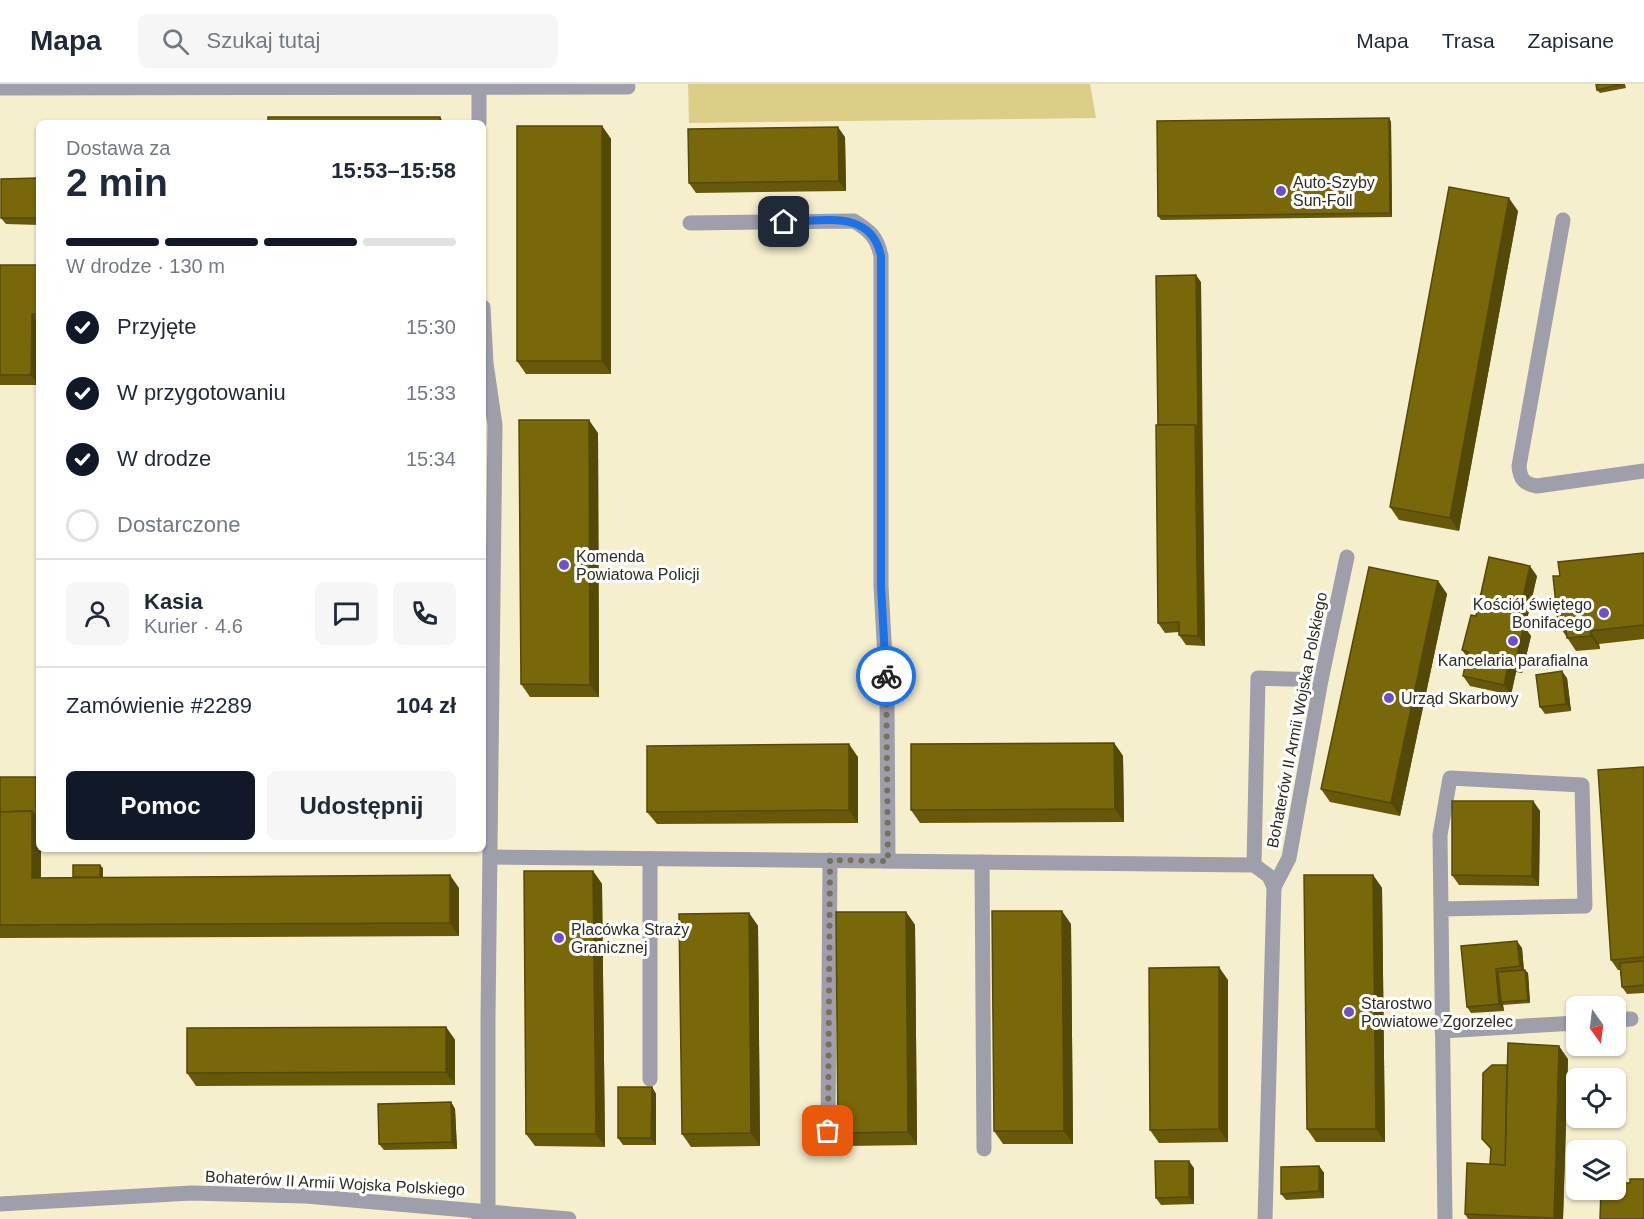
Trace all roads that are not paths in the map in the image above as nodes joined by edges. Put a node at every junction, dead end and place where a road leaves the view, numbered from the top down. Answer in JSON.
{"nodes":[{"id":1,"x":479,"y":86,"type":"junction"},
{"id":2,"x":628,"y":87,"type":"dead end"},
{"id":3,"x":0,"y":88,"type":"edge"},
{"id":4,"x":480,"y":120,"type":"edge"},
{"id":5,"x":1563,"y":220,"type":"dead end"},
{"id":6,"x":690,"y":223,"type":"dead end"},
{"id":7,"x":486,"y":374,"type":"edge"},
{"id":8,"x":1644,"y":471,"type":"edge"},
{"id":9,"x":1347,"y":557,"type":"dead end"},
{"id":10,"x":1321,"y":680,"type":"junction"},
{"id":11,"x":492,"y":857,"type":"junction"},
{"id":12,"x":650,"y":859,"type":"junction"},
{"id":13,"x":830,"y":860,"type":"junction"},
{"id":14,"x":888,"y":861,"type":"junction"},
{"id":15,"x":982,"y":862,"type":"junction"},
{"id":16,"x":1254,"y":865,"type":"junction"},
{"id":17,"x":1274,"y":887,"type":"junction"},
{"id":18,"x":1441,"y":909,"type":"junction"},
{"id":19,"x":1566,"y":1024,"type":"edge"},
{"id":20,"x":1442,"y":1031,"type":"junction"},
{"id":21,"x":650,"y":1079,"type":"dead end"},
{"id":22,"x":828,"y":1131,"type":"dead end"},
{"id":23,"x":984,"y":1149,"type":"dead end"},
{"id":24,"x":0,"y":1204,"type":"edge"},
{"id":25,"x":484,"y":1215,"type":"edge"},
{"id":26,"x":569,"y":1219,"type":"edge"},
{"id":27,"x":1265,"y":1219,"type":"edge"},
{"id":28,"x":1445,"y":1219,"type":"edge"}],
"edges":[{"from":1,"to":2,"type":"street"},
{"from":1,"to":3,"type":"street"},
{"from":1,"to":4,"type":"street"},
{"from":5,"to":8,"type":"street"},
{"from":6,"to":14,"type":"street"},
{"from":7,"to":11,"type":"street","name":"Bohaterów II Armii Wojska Polskiego"},
{"from":9,"to":10,"type":"street","name":"Bohaterów II Armii Wojska Polskiego"},
{"from":10,"to":16,"type":"street"},
{"from":10,"to":17,"type":"street","name":"Bohaterów II Armii Wojska Polskiego"},
{"from":11,"to":12,"type":"street","name":"Bohaterów II Armii Wojska Polskiego"},
{"from":11,"to":25,"type":"street","name":"Bohaterów II Armii Wojska Polskiego"},
{"from":12,"to":13,"type":"street","name":"Bohaterów II Armii Wojska Polskiego"},
{"from":12,"to":21,"type":"street"},
{"from":13,"to":14,"type":"street","name":"Bohaterów II Armii Wojska Polskiego"},
{"from":13,"to":22,"type":"street"},
{"from":14,"to":15,"type":"street","name":"Bohaterów II Armii Wojska Polskiego"},
{"from":15,"to":16,"type":"street","name":"Bohaterów II Armii Wojska Polskiego"},
{"from":15,"to":23,"type":"street"},
{"from":16,"to":17,"type":"street","name":"Bohaterów II Armii Wojska Polskiego"},
{"from":17,"to":27,"type":"street","name":"Bohaterów II Armii Wojska Polskiego"},
{"from":18,"to":18,"type":"street"},
{"from":18,"to":20,"type":"street"},
{"from":19,"to":20,"type":"street"},
{"from":20,"to":28,"type":"street"},
{"from":24,"to":25,"type":"street","name":"Bohaterów II Armii Wojska Polskiego"},
{"from":25,"to":26,"type":"street","name":"Bohaterów II Armii Wojska Polskiego"}]}
